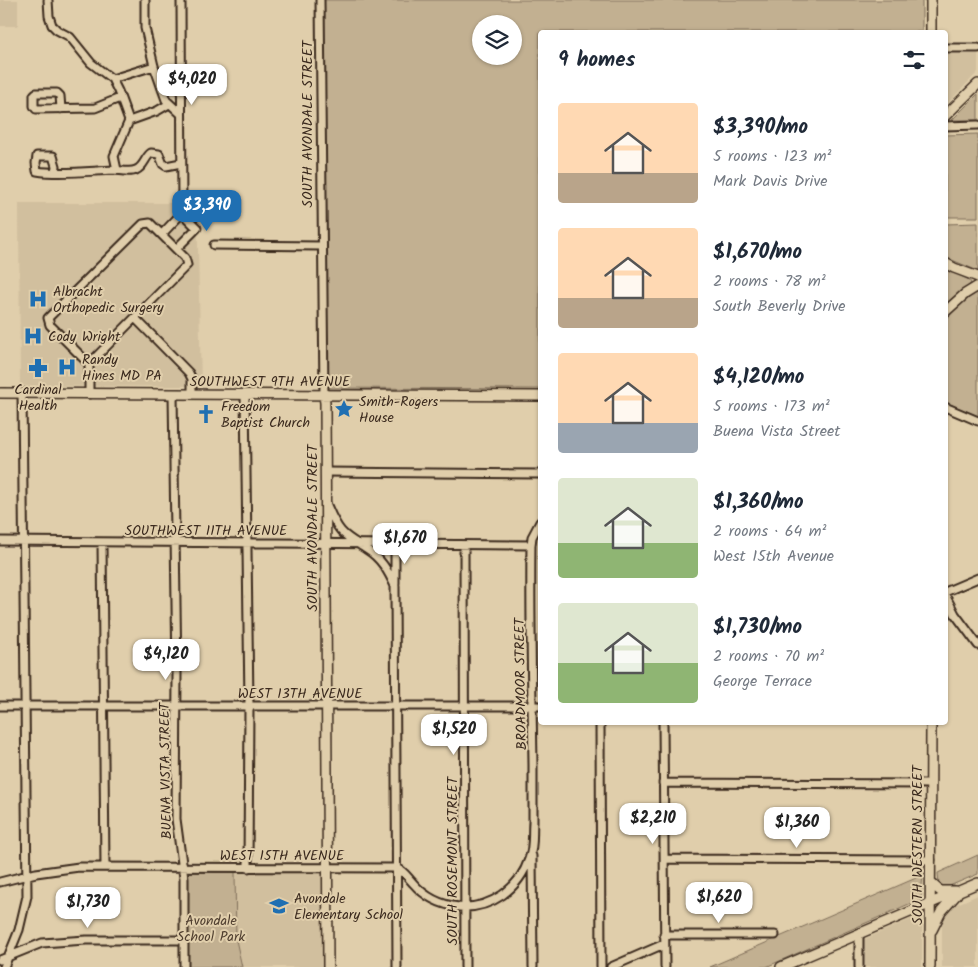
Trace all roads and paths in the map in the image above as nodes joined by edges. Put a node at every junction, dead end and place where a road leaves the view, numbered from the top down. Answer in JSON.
{"nodes":[{"id":1,"x":48,"y":0,"type":"edge"},
{"id":2,"x":145,"y":0,"type":"edge"},
{"id":3,"x":181,"y":0,"type":"edge"},
{"id":4,"x":320,"y":0,"type":"edge"},
{"id":5,"x":930,"y":0,"type":"edge"},
{"id":6,"x":931,"y":30,"type":"edge"},
{"id":7,"x":948,"y":48,"type":"edge"},
{"id":8,"x":978,"y":48,"type":"edge"},
{"id":9,"x":154,"y":66,"type":"junction"},
{"id":10,"x":112,"y":79,"type":"junction"},
{"id":11,"x":978,"y":84,"type":"edge"},
{"id":12,"x":120,"y":98,"type":"junction"},
{"id":13,"x":170,"y":104,"type":"junction"},
{"id":14,"x":61,"y":109,"type":"dead end"},
{"id":15,"x":948,"y":113,"type":"edge"},
{"id":16,"x":181,"y":114,"type":"junction"},
{"id":17,"x":129,"y":121,"type":"junction"},
{"id":18,"x":948,"y":126,"type":"edge"},
{"id":19,"x":978,"y":126,"type":"edge"},
{"id":20,"x":181,"y":163,"type":"junction"},
{"id":21,"x":117,"y":170,"type":"junction"},
{"id":22,"x":55,"y":172,"type":"dead end"},
{"id":23,"x":182,"y":213,"type":"junction"},
{"id":24,"x":162,"y":234,"type":"junction"},
{"id":25,"x":214,"y":245,"type":"dead end"},
{"id":26,"x":321,"y":246,"type":"junction"},
{"id":27,"x":176,"y":249,"type":"junction"},
{"id":28,"x":948,"y":265,"type":"edge"},
{"id":29,"x":978,"y":277,"type":"edge"},
{"id":30,"x":978,"y":286,"type":"edge"},
{"id":31,"x":948,"y":309,"type":"edge"},
{"id":32,"x":135,"y":318,"type":"junction"},
{"id":33,"x":89,"y":364,"type":"junction"},
{"id":34,"x":0,"y":393,"type":"edge"},
{"id":35,"x":22,"y":393,"type":"junction"},
{"id":36,"x":89,"y":394,"type":"junction"},
{"id":37,"x":173,"y":394,"type":"junction"},
{"id":38,"x":192,"y":394,"type":"junction"},
{"id":39,"x":245,"y":394,"type":"junction"},
{"id":40,"x":324,"y":395,"type":"junction"},
{"id":41,"x":538,"y":396,"type":"edge"},
{"id":42,"x":948,"y":408,"type":"edge"},
{"id":43,"x":978,"y":420,"type":"edge"},
{"id":44,"x":326,"y":472,"type":"junction"},
{"id":45,"x":538,"y":474,"type":"edge"},
{"id":46,"x":326,"y":501,"type":"junction"},
{"id":47,"x":538,"y":525,"type":"edge"},
{"id":48,"x":0,"y":541,"type":"edge"},
{"id":49,"x":22,"y":541,"type":"junction"},
{"id":50,"x":102,"y":542,"type":"junction"},
{"id":51,"x":176,"y":542,"type":"junction"},
{"id":52,"x":247,"y":543,"type":"junction"},
{"id":53,"x":326,"y":544,"type":"junction"},
{"id":54,"x":357,"y":544,"type":"junction"},
{"id":55,"x":394,"y":544,"type":"junction"},
{"id":56,"x":464,"y":545,"type":"junction"},
{"id":57,"x":531,"y":545,"type":"junction"},
{"id":58,"x":978,"y":578,"type":"edge"},
{"id":59,"x":395,"y":586,"type":"junction"},
{"id":60,"x":948,"y":593,"type":"edge"},
{"id":61,"x":948,"y":600,"type":"edge"},
{"id":62,"x":978,"y":645,"type":"edge"},
{"id":63,"x":177,"y":705,"type":"junction"},
{"id":64,"x":249,"y":705,"type":"junction"},
{"id":65,"x":0,"y":706,"type":"edge"},
{"id":66,"x":26,"y":706,"type":"junction"},
{"id":67,"x":104,"y":706,"type":"junction"},
{"id":68,"x":326,"y":706,"type":"junction"},
{"id":69,"x":396,"y":706,"type":"junction"},
{"id":70,"x":464,"y":706,"type":"junction"},
{"id":71,"x":536,"y":706,"type":"edge"},
{"id":72,"x":600,"y":725,"type":"edge"},
{"id":73,"x":663,"y":725,"type":"edge"},
{"id":74,"x":931,"y":725,"type":"edge"},
{"id":75,"x":663,"y":783,"type":"junction"},
{"id":76,"x":931,"y":784,"type":"junction"},
{"id":77,"x":532,"y":846,"type":"junction"},
{"id":78,"x":664,"y":859,"type":"junction"},
{"id":79,"x":931,"y":860,"type":"junction"},
{"id":80,"x":105,"y":867,"type":"junction"},
{"id":81,"x":182,"y":867,"type":"junction"},
{"id":82,"x":248,"y":868,"type":"junction"},
{"id":83,"x":327,"y":868,"type":"junction"},
{"id":84,"x":397,"y":868,"type":"junction"},
{"id":85,"x":27,"y":876,"type":"junction"},
{"id":86,"x":0,"y":882,"type":"edge"},
{"id":87,"x":930,"y":883,"type":"junction"},
{"id":88,"x":978,"y":883,"type":"edge"},
{"id":89,"x":961,"y":890,"type":"junction"},
{"id":90,"x":930,"y":903,"type":"junction"},
{"id":91,"x":464,"y":907,"type":"junction"},
{"id":92,"x":909,"y":912,"type":"junction"},
{"id":93,"x":858,"y":934,"type":"junction"},
{"id":94,"x":931,"y":934,"type":"junction"},
{"id":95,"x":664,"y":935,"type":"junction"},
{"id":96,"x":775,"y":935,"type":"dead end"},
{"id":97,"x":184,"y":940,"type":"junction"},
{"id":98,"x":664,"y":944,"type":"junction"},
{"id":99,"x":8,"y":957,"type":"junction"},
{"id":100,"x":0,"y":960,"type":"edge"},
{"id":101,"x":793,"y":964,"type":"edge"},
{"id":102,"x":4,"y":967,"type":"edge"},
{"id":103,"x":184,"y":967,"type":"edge"},
{"id":104,"x":328,"y":967,"type":"edge"},
{"id":105,"x":397,"y":967,"type":"edge"},
{"id":106,"x":465,"y":967,"type":"edge"},
{"id":107,"x":533,"y":967,"type":"edge"},
{"id":108,"x":601,"y":967,"type":"edge"},
{"id":109,"x":611,"y":967,"type":"edge"},
{"id":110,"x":664,"y":967,"type":"edge"},
{"id":111,"x":781,"y":967,"type":"edge"},
{"id":112,"x":859,"y":967,"type":"edge"},
{"id":113,"x":930,"y":967,"type":"edge"}],
"edges":[{"from":1,"to":10,"type":"street"},
{"from":2,"to":9,"type":"street"},
{"from":3,"to":16,"type":"street"},
{"from":4,"to":26,"type":"street","name":"SOUTH AVONDALE STREET"},
{"from":5,"to":6,"type":"main road"},
{"from":7,"to":8,"type":"street"},
{"from":9,"to":10,"type":"street"},
{"from":9,"to":13,"type":"street"},
{"from":10,"to":12,"type":"street"},
{"from":11,"to":15,"type":"main road"},
{"from":12,"to":14,"type":"street"},
{"from":12,"to":17,"type":"street"},
{"from":13,"to":16,"type":"street"},
{"from":13,"to":17,"type":"street"},
{"from":16,"to":20,"type":"street"},
{"from":17,"to":21,"type":"street"},
{"from":18,"to":19,"type":"street"},
{"from":20,"to":21,"type":"street"},
{"from":20,"to":23,"type":"street"},
{"from":21,"to":22,"type":"street"},
{"from":23,"to":24,"type":"street"},
{"from":23,"to":27,"type":"street"},
{"from":24,"to":27,"type":"street"},
{"from":24,"to":33,"type":"street"},
{"from":25,"to":26,"type":"street"},
{"from":26,"to":40,"type":"street","name":"SOUTH AVONDALE STREET"},
{"from":27,"to":32,"type":"street"},
{"from":28,"to":29,"type":"main road"},
{"from":30,"to":31,"type":"main road"},
{"from":32,"to":33,"type":"street"},
{"from":32,"to":38,"type":"street"},
{"from":33,"to":36,"type":"street"},
{"from":34,"to":35,"type":"main road","name":"SOUTHWEST 9TH AVENUE"},
{"from":35,"to":36,"type":"main road","name":"SOUTHWEST 9TH AVENUE"},
{"from":35,"to":49,"type":"street"},
{"from":36,"to":37,"type":"main road","name":"SOUTHWEST 9TH AVENUE"},
{"from":37,"to":38,"type":"main road","name":"SOUTHWEST 9TH AVENUE"},
{"from":37,"to":51,"type":"street","name":"BUENA VISTA STREET"},
{"from":38,"to":39,"type":"main road","name":"SOUTHWEST 9TH AVENUE"},
{"from":39,"to":40,"type":"main road","name":"SOUTHWEST 9TH AVENUE"},
{"from":39,"to":52,"type":"street"},
{"from":40,"to":41,"type":"main road","name":"SOUTHWEST 9TH AVENUE"},
{"from":40,"to":44,"type":"main road","name":"SOUTH AVONDALE STREET"},
{"from":42,"to":43,"type":"street"},
{"from":44,"to":45,"type":"street"},
{"from":44,"to":46,"type":"main road","name":"SOUTH AVONDALE STREET"},
{"from":46,"to":53,"type":"main road","name":"SOUTH AVONDALE STREET"},
{"from":46,"to":54,"type":"street"},
{"from":47,"to":57,"type":"street","name":"BROADMOOR STREET"},
{"from":48,"to":49,"type":"street","name":"SOUTHWEST 11TH AVENUE"},
{"from":49,"to":50,"type":"street","name":"SOUTHWEST 11TH AVENUE"},
{"from":49,"to":66,"type":"street"},
{"from":50,"to":51,"type":"street","name":"SOUTHWEST 11TH AVENUE"},
{"from":50,"to":67,"type":"street"},
{"from":51,"to":52,"type":"street","name":"SOUTHWEST 11TH AVENUE"},
{"from":51,"to":63,"type":"street","name":"BUENA VISTA STREET"},
{"from":52,"to":53,"type":"street","name":"SOUTHWEST 11TH AVENUE"},
{"from":52,"to":64,"type":"street"},
{"from":53,"to":54,"type":"street","name":"SOUTHWEST 11TH AVENUE"},
{"from":53,"to":68,"type":"main road","name":"SOUTH AVONDALE STREET"},
{"from":54,"to":55,"type":"street","name":"SOUTHWEST 11TH AVENUE"},
{"from":54,"to":59,"type":"street"},
{"from":55,"to":56,"type":"street","name":"SOUTHWEST 11TH AVENUE"},
{"from":55,"to":59,"type":"street"},
{"from":56,"to":57,"type":"street","name":"SOUTHWEST 11TH AVENUE"},
{"from":56,"to":70,"type":"street","name":"SOUTH ROSEMONT STREET"},
{"from":57,"to":71,"type":"street","name":"BROADMOOR STREET"},
{"from":58,"to":60,"type":"street"},
{"from":59,"to":69,"type":"street"},
{"from":61,"to":62,"type":"street"},
{"from":63,"to":64,"type":"street","name":"WEST 13TH AVENUE"},
{"from":63,"to":67,"type":"street","name":"WEST 13TH AVENUE"},
{"from":63,"to":81,"type":"street","name":"BUENA VISTA STREET"},
{"from":64,"to":68,"type":"street","name":"WEST 13TH AVENUE"},
{"from":64,"to":82,"type":"street"},
{"from":65,"to":66,"type":"street","name":"WEST 13TH AVENUE"},
{"from":66,"to":67,"type":"street","name":"WEST 13TH AVENUE"},
{"from":66,"to":85,"type":"street"},
{"from":67,"to":80,"type":"street"},
{"from":68,"to":69,"type":"street","name":"WEST 13TH AVENUE"},
{"from":68,"to":83,"type":"main road","name":"SOUTH AVONDALE STREET"},
{"from":69,"to":70,"type":"street","name":"WEST 13TH AVENUE"},
{"from":69,"to":84,"type":"street"},
{"from":70,"to":71,"type":"street","name":"WEST 13TH AVENUE"},
{"from":70,"to":91,"type":"street","name":"SOUTH ROSEMONT STREET"},
{"from":71,"to":77,"type":"street","name":"BROADMOOR STREET"},
{"from":72,"to":108,"type":"street"},
{"from":73,"to":75,"type":"street"},
{"from":74,"to":76,"type":"main road","name":"SOUTH WESTERN STREET"},
{"from":75,"to":76,"type":"street"},
{"from":75,"to":78,"type":"street"},
{"from":76,"to":79,"type":"main road","name":"SOUTH WESTERN STREET"},
{"from":77,"to":91,"type":"street","name":"BROADMOOR STREET"},
{"from":77,"to":107,"type":"street","name":"BROADMOOR STREET"},
{"from":78,"to":79,"type":"street"},
{"from":78,"to":95,"type":"street"},
{"from":79,"to":87,"type":"main road","name":"SOUTH WESTERN STREET"},
{"from":80,"to":81,"type":"street","name":"WEST 15TH AVENUE"},
{"from":80,"to":85,"type":"street","name":"WEST 15TH AVENUE"},
{"from":81,"to":82,"type":"street","name":"WEST 15TH AVENUE"},
{"from":81,"to":97,"type":"street","name":"BUENA VISTA STREET"},
{"from":82,"to":83,"type":"street","name":"WEST 15TH AVENUE"},
{"from":83,"to":84,"type":"street","name":"WEST 15TH AVENUE"},
{"from":83,"to":104,"type":"main road","name":"SOUTH AVONDALE STREET"},
{"from":84,"to":91,"type":"street"},
{"from":84,"to":105,"type":"street"},
{"from":85,"to":86,"type":"street","name":"WEST 15TH AVENUE"},
{"from":85,"to":99,"type":"street"},
{"from":87,"to":89,"type":"main road"},
{"from":87,"to":90,"type":"main road","name":"SOUTH WESTERN STREET"},
{"from":88,"to":89,"type":"main road"},
{"from":89,"to":90,"type":"main road"},
{"from":89,"to":94,"type":"main road"},
{"from":90,"to":92,"type":"main road"},
{"from":90,"to":94,"type":"main road","name":"SOUTH WESTERN STREET"},
{"from":91,"to":106,"type":"street","name":"SOUTH ROSEMONT STREET"},
{"from":92,"to":93,"type":"main road"},
{"from":92,"to":94,"type":"main road"},
{"from":93,"to":101,"type":"main road"},
{"from":93,"to":112,"type":"street"},
{"from":94,"to":113,"type":"main road","name":"SOUTH WESTERN STREET"},
{"from":95,"to":96,"type":"street"},
{"from":95,"to":98,"type":"street"},
{"from":97,"to":99,"type":"street"},
{"from":97,"to":103,"type":"street","name":"BUENA VISTA STREET"},
{"from":98,"to":109,"type":"street"},
{"from":98,"to":110,"type":"street"},
{"from":99,"to":100,"type":"street"},
{"from":99,"to":102,"type":"street"},
{"from":101,"to":111,"type":"main road"}]}
